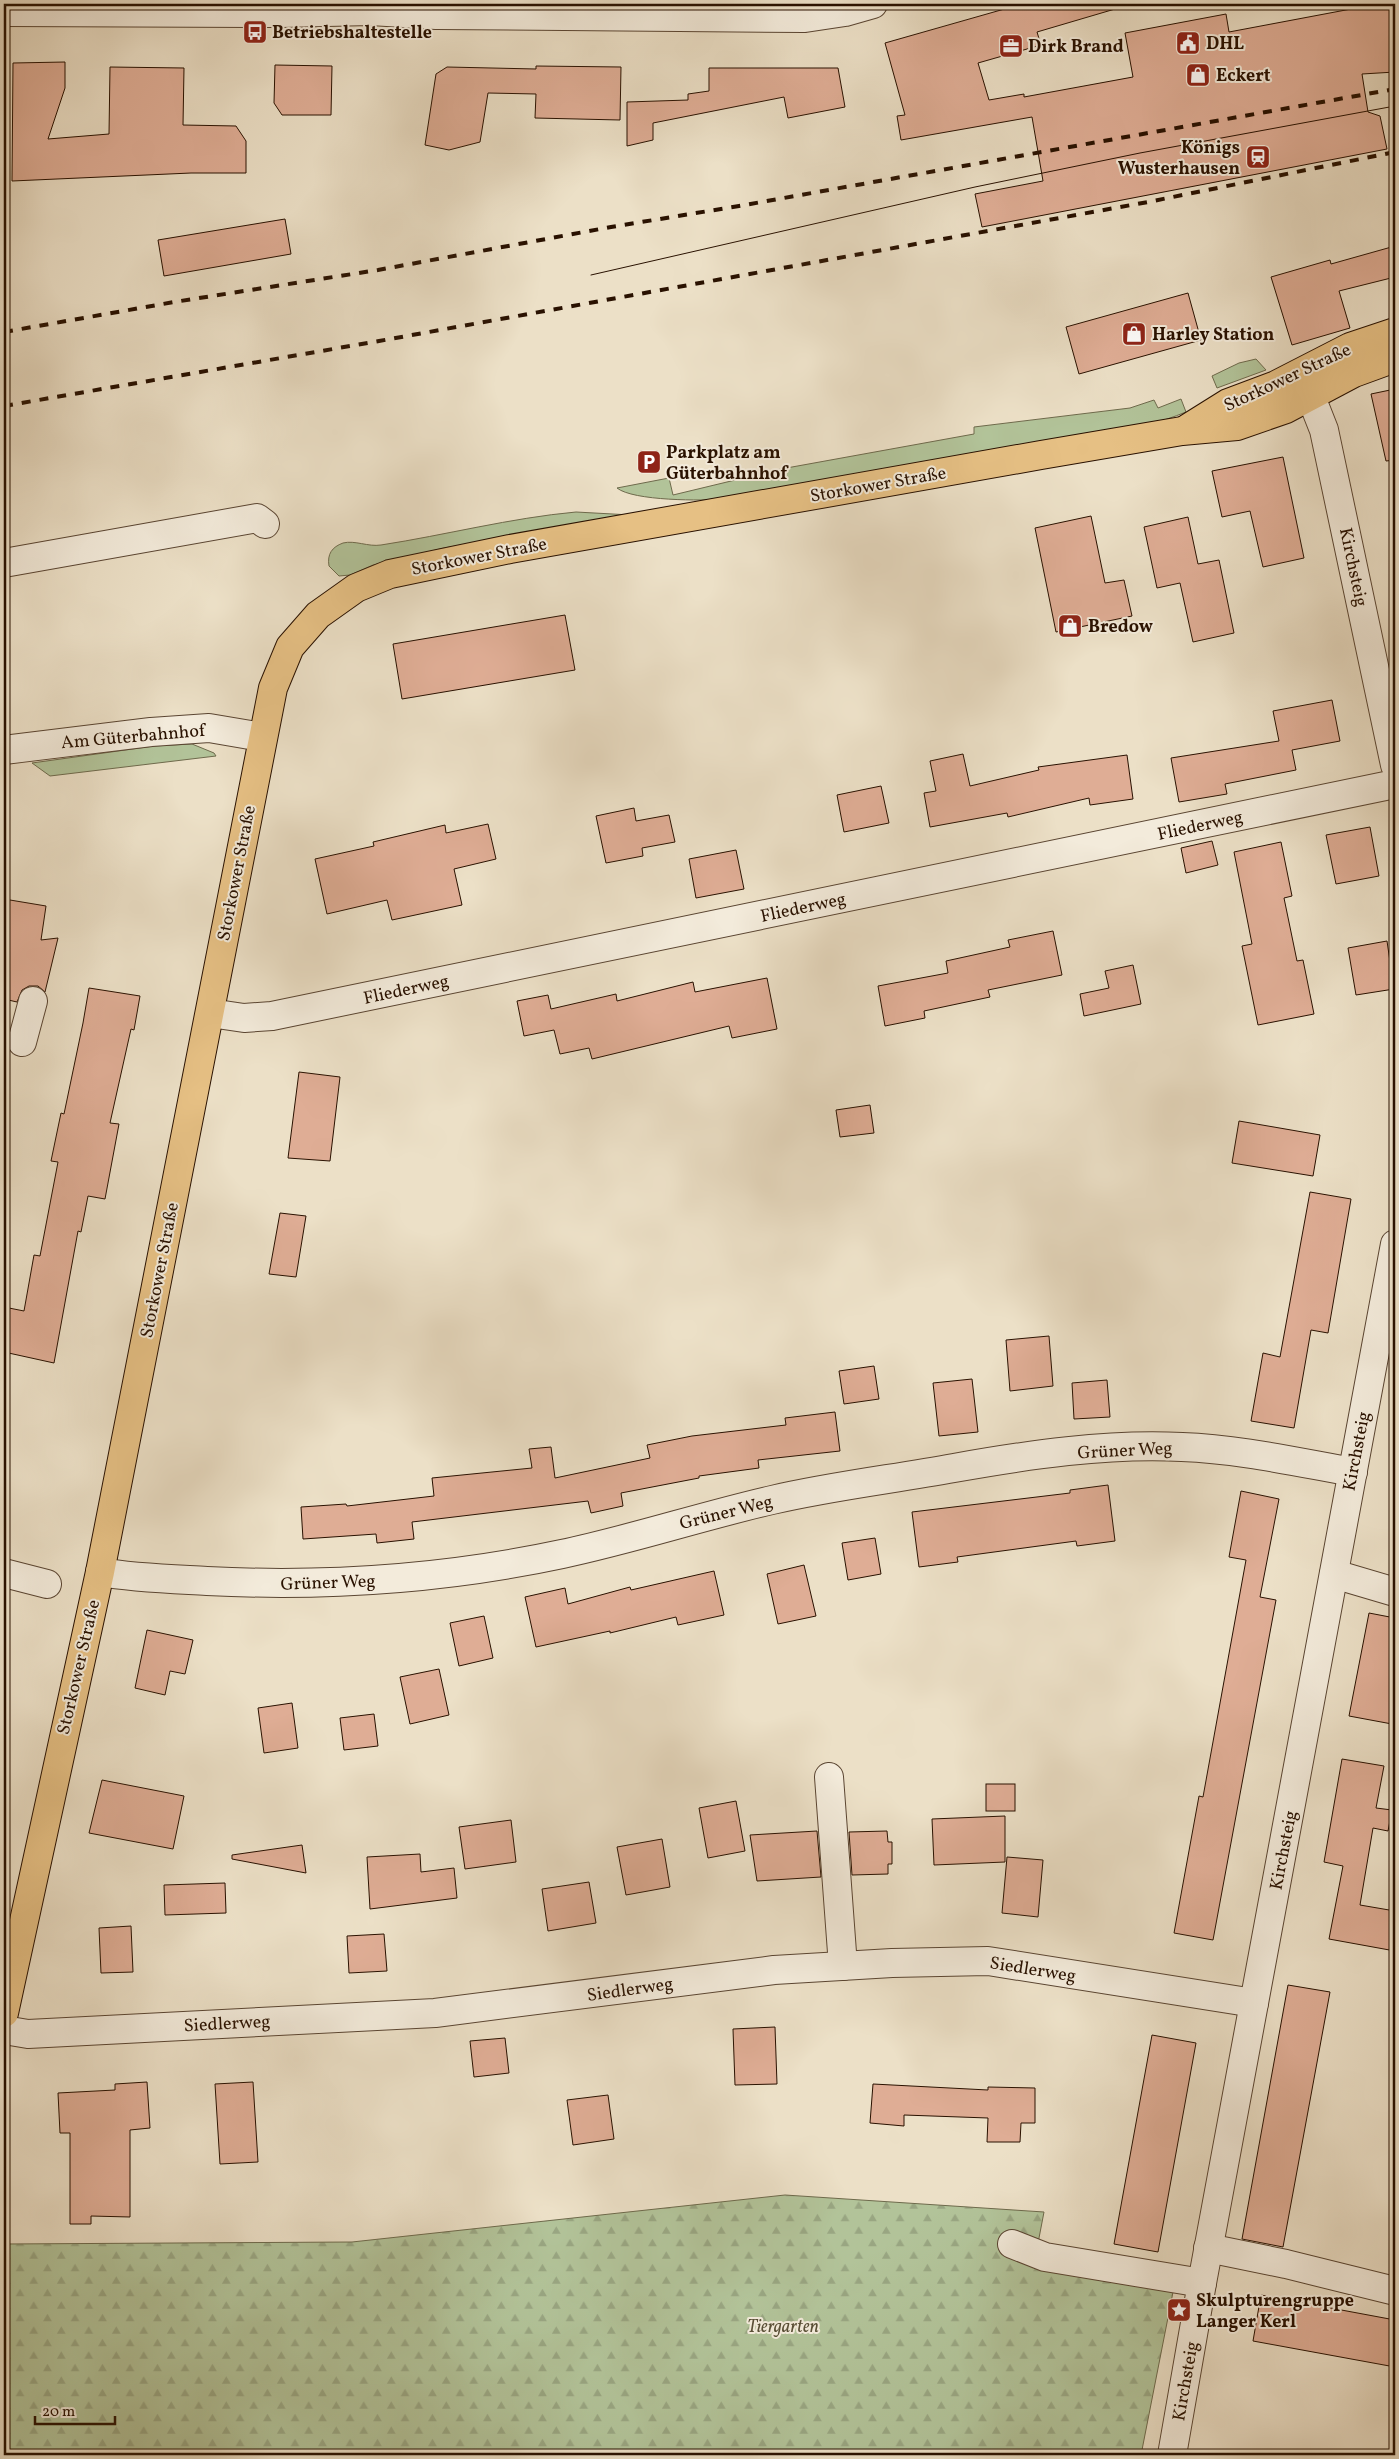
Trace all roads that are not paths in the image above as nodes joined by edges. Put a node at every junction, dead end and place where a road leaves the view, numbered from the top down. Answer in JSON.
{"nodes":[{"id":1,"x":873,"y":4,"type":"edge"},
{"id":2,"x":402,"y":8,"type":"edge"},
{"id":3,"x":4,"y":12,"type":"edge"},
{"id":4,"x":1395,"y":332,"type":"edge"},
{"id":5,"x":1395,"y":358,"type":"edge"},
{"id":6,"x":1298,"y":374,"type":"junction"},
{"id":7,"x":1311,"y":397,"type":"junction"},
{"id":8,"x":1182,"y":431,"type":"junction"},
{"id":9,"x":265,"y":524,"type":"dead end"},
{"id":10,"x":4,"y":563,"type":"edge"},
{"id":11,"x":262,"y":737,"type":"junction"},
{"id":12,"x":4,"y":750,"type":"edge"},
{"id":13,"x":1395,"y":765,"type":"edge"},
{"id":14,"x":1395,"y":784,"type":"edge"},
{"id":15,"x":33,"y":1001,"type":"dead end"},
{"id":16,"x":210,"y":1012,"type":"junction"},
{"id":17,"x":22,"y":1042,"type":"dead end"},
{"id":18,"x":1395,"y":1244,"type":"edge"},
{"id":19,"x":1353,"y":1472,"type":"junction"},
{"id":20,"x":100,"y":1572,"type":"junction"},
{"id":21,"x":4,"y":1573,"type":"edge"},
{"id":22,"x":1334,"y":1574,"type":"junction"},
{"id":23,"x":47,"y":1584,"type":"dead end"},
{"id":24,"x":1395,"y":1592,"type":"edge"},
{"id":25,"x":829,"y":1777,"type":"dead end"},
{"id":26,"x":843,"y":1966,"type":"junction"},
{"id":27,"x":1254,"y":2002,"type":"junction"},
{"id":28,"x":4,"y":2013,"type":"edge"},
{"id":29,"x":4,"y":2030,"type":"edge"},
{"id":30,"x":1012,"y":2244,"type":"dead end"},
{"id":31,"x":1208,"y":2248,"type":"junction"},
{"id":32,"x":1202,"y":2283,"type":"junction"},
{"id":33,"x":1395,"y":2291,"type":"edge"},
{"id":34,"x":1172,"y":2455,"type":"edge"}],
"edges":[{"from":1,"to":2,"type":"street"},
{"from":2,"to":3,"type":"street"},
{"from":4,"to":6,"type":"main road","name":"Storkower Straße"},
{"from":5,"to":7,"type":"main road","name":"Storkower Straße"},
{"from":6,"to":7,"type":"street","name":"Kirchsteig"},
{"from":6,"to":8,"type":"main road","name":"Storkower Straße"},
{"from":7,"to":8,"type":"main road","name":"Storkower Straße"},
{"from":7,"to":13,"type":"street","name":"Kirchsteig"},
{"from":8,"to":11,"type":"main road","name":"Storkower Straße"},
{"from":9,"to":10,"type":"street"},
{"from":11,"to":12,"type":"street","name":"Am Güterbahnhof"},
{"from":11,"to":16,"type":"main road","name":"Storkower Straße"},
{"from":14,"to":16,"type":"street","name":"Fliederweg"},
{"from":15,"to":17,"type":"street"},
{"from":16,"to":20,"type":"main road","name":"Storkower Straße"},
{"from":18,"to":19,"type":"street","name":"Kirchsteig"},
{"from":19,"to":20,"type":"street","name":"Grüner Weg"},
{"from":19,"to":22,"type":"street","name":"Kirchsteig"},
{"from":20,"to":28,"type":"main road","name":"Storkower Straße"},
{"from":21,"to":23,"type":"street"},
{"from":22,"to":24,"type":"street"},
{"from":22,"to":27,"type":"street","name":"Kirchsteig"},
{"from":25,"to":26,"type":"street"},
{"from":26,"to":27,"type":"street","name":"Siedlerweg"},
{"from":26,"to":29,"type":"street","name":"Siedlerweg"},
{"from":27,"to":31,"type":"street","name":"Kirchsteig"},
{"from":30,"to":32,"type":"street"},
{"from":31,"to":32,"type":"street","name":"Kirchsteig"},
{"from":31,"to":33,"type":"street"},
{"from":32,"to":34,"type":"street","name":"Kirchsteig"}]}
